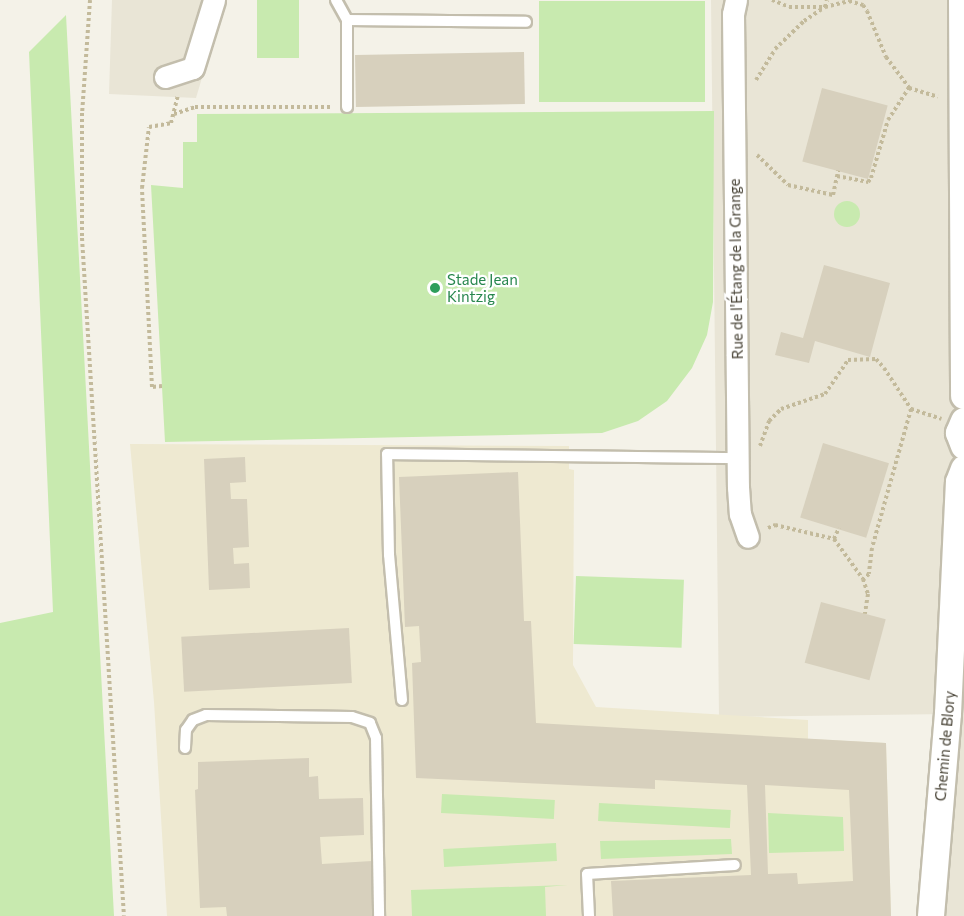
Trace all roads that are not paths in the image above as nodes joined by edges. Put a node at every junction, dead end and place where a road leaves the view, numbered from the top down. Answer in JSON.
{"nodes":[{"id":1,"x":214,"y":0,"type":"edge"},
{"id":2,"x":336,"y":0,"type":"edge"},
{"id":3,"x":736,"y":0,"type":"edge"},
{"id":4,"x":962,"y":0,"type":"edge"},
{"id":5,"x":347,"y":20,"type":"junction"},
{"id":6,"x":526,"y":22,"type":"dead end"},
{"id":7,"x":175,"y":74,"type":"road end"},
{"id":8,"x":347,"y":106,"type":"road end"},
{"id":9,"x":964,"y":396,"type":"edge"},
{"id":10,"x":964,"y":421,"type":"edge"},
{"id":11,"x":964,"y":446,"type":"edge"},
{"id":12,"x":739,"y":458,"type":"junction"},
{"id":13,"x":964,"y":469,"type":"edge"},
{"id":14,"x":748,"y":537,"type":"road end"},
{"id":15,"x":402,"y":700,"type":"dead end"},
{"id":16,"x":185,"y":748,"type":"dead end"},
{"id":17,"x":735,"y":865,"type":"dead end"},
{"id":18,"x":379,"y":916,"type":"edge"},
{"id":19,"x":589,"y":916,"type":"edge"},
{"id":20,"x":931,"y":916,"type":"edge"}],
"edges":[{"from":1,"to":7,"type":"street"},
{"from":2,"to":5,"type":"lane"},
{"from":3,"to":12,"type":"street","name":"Rue de l'Étang de la Grange"},
{"from":4,"to":9,"type":"street"},
{"from":5,"to":6,"type":"lane"},
{"from":5,"to":8,"type":"lane"},
{"from":10,"to":11,"type":"street"},
{"from":12,"to":14,"type":"street","name":"Rue de l'Étang de la Grange"},
{"from":12,"to":15,"type":"lane"},
{"from":13,"to":20,"type":"street","name":"Chemin de Blory"},
{"from":16,"to":18,"type":"lane"},
{"from":17,"to":19,"type":"lane"}]}
